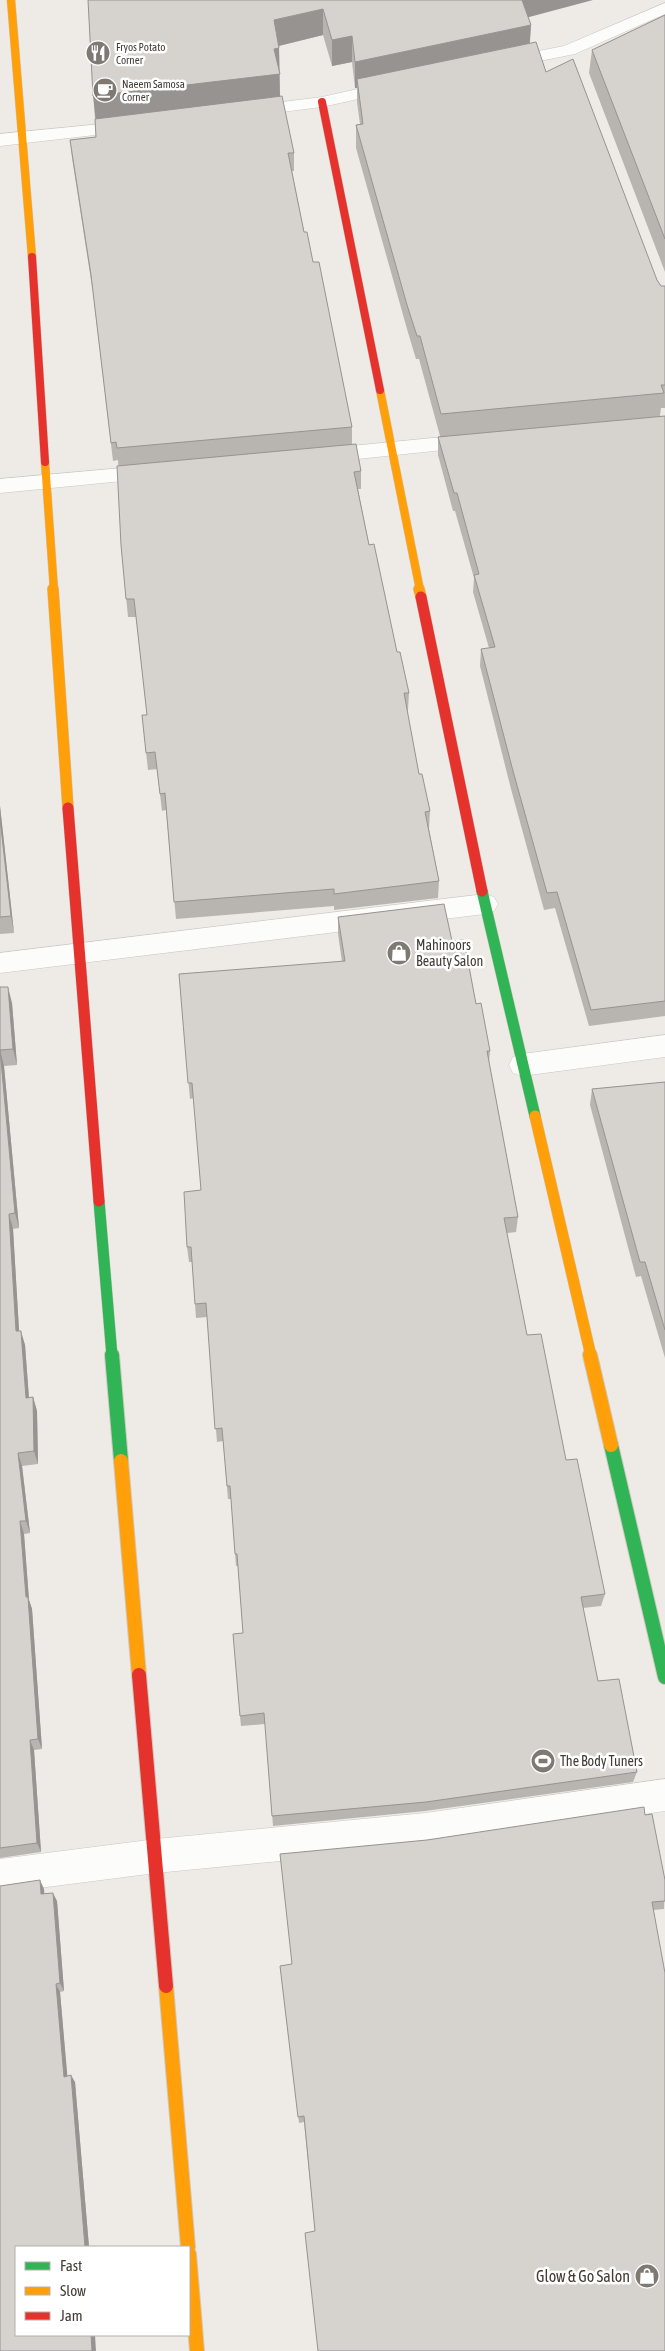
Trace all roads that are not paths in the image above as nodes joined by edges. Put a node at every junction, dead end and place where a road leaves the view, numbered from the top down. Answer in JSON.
{"nodes":[{"id":1,"x":12,"y":0,"type":"edge"},
{"id":2,"x":665,"y":8,"type":"edge"},
{"id":3,"x":569,"y":50,"type":"junction"},
{"id":4,"x":484,"y":67,"type":"edge"},
{"id":5,"x":576,"y":68,"type":"edge"},
{"id":6,"x":409,"y":82,"type":"edge"},
{"id":7,"x":322,"y":102,"type":"junction"},
{"id":8,"x":232,"y":113,"type":"edge"},
{"id":9,"x":153,"y":123,"type":"edge"},
{"id":10,"x":24,"y":139,"type":"junction"},
{"id":11,"x":0,"y":140,"type":"edge"},
{"id":12,"x":489,"y":440,"type":"edge"},
{"id":13,"x":391,"y":448,"type":"junction"},
{"id":14,"x":303,"y":457,"type":"edge"},
{"id":15,"x":174,"y":470,"type":"edge"},
{"id":16,"x":46,"y":483,"type":"junction"},
{"id":17,"x":0,"y":486,"type":"edge"},
{"id":18,"x":486,"y":904,"type":"junction"},
{"id":19,"x":78,"y":955,"type":"junction"},
{"id":20,"x":0,"y":963,"type":"edge"},
{"id":21,"x":665,"y":1046,"type":"edge"},
{"id":22,"x":522,"y":1065,"type":"junction"},
{"id":23,"x":665,"y":1677,"type":"edge"},
{"id":24,"x":665,"y":1795,"type":"edge"},
{"id":25,"x":156,"y":1856,"type":"junction"},
{"id":26,"x":0,"y":1876,"type":"edge"},
{"id":27,"x":188,"y":2246,"type":"edge"},
{"id":28,"x":190,"y":2266,"type":"edge"},
{"id":29,"x":197,"y":2351,"type":"edge"}],
"edges":[{"from":1,"to":10,"type":"street"},
{"from":2,"to":3,"type":"street"},
{"from":3,"to":4,"type":"street"},
{"from":3,"to":5,"type":"street"},
{"from":6,"to":7,"type":"street"},
{"from":7,"to":8,"type":"street"},
{"from":7,"to":13,"type":"street"},
{"from":9,"to":10,"type":"street"},
{"from":10,"to":11,"type":"street"},
{"from":10,"to":16,"type":"street"},
{"from":12,"to":13,"type":"street"},
{"from":13,"to":14,"type":"street"},
{"from":13,"to":18,"type":"street"},
{"from":15,"to":16,"type":"street"},
{"from":16,"to":17,"type":"street"},
{"from":16,"to":19,"type":"street"},
{"from":18,"to":19,"type":"street"},
{"from":18,"to":22,"type":"street"},
{"from":19,"to":20,"type":"street"},
{"from":19,"to":25,"type":"street"},
{"from":21,"to":22,"type":"street"},
{"from":22,"to":23,"type":"street"},
{"from":24,"to":25,"type":"street"},
{"from":25,"to":26,"type":"street"},
{"from":25,"to":27,"type":"street"},
{"from":28,"to":29,"type":"street"}]}
